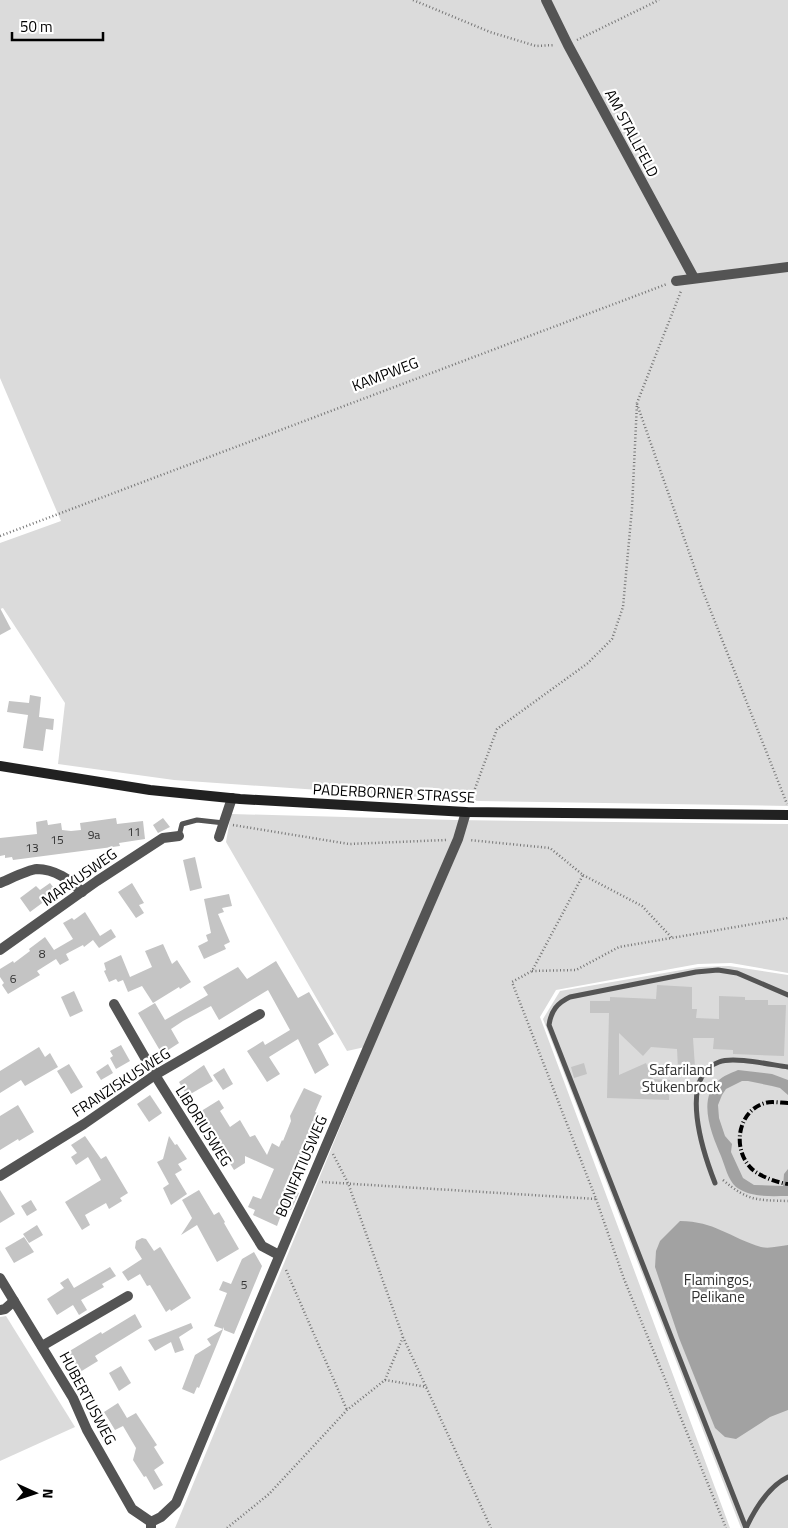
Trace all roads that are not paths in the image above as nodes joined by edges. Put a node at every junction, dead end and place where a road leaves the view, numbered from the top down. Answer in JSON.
{"nodes":[{"id":1,"x":546,"y":0,"type":"edge"},
{"id":2,"x":788,"y":267,"type":"edge"},
{"id":3,"x":694,"y":278,"type":"junction"},
{"id":4,"x":676,"y":280,"type":"road end"},
{"id":5,"x":0,"y":766,"type":"edge"},
{"id":6,"x":232,"y":798,"type":"junction"},
{"id":7,"x":466,"y":812,"type":"junction"},
{"id":8,"x":788,"y":815,"type":"edge"},
{"id":9,"x":224,"y":823,"type":"junction"},
{"id":10,"x":179,"y":836,"type":"joint"},
{"id":11,"x":219,"y":837,"type":"dead end"},
{"id":12,"x":0,"y":883,"type":"edge"},
{"id":13,"x":82,"y":892,"type":"junction"},
{"id":14,"x":0,"y":950,"type":"edge"},
{"id":15,"x":788,"y":995,"type":"edge"},
{"id":16,"x":114,"y":1004,"type":"dead end"},
{"id":17,"x":260,"y":1014,"type":"dead end"},
{"id":18,"x":788,"y":1067,"type":"edge"},
{"id":19,"x":155,"y":1075,"type":"junction"},
{"id":20,"x":0,"y":1176,"type":"edge"},
{"id":21,"x":715,"y":1183,"type":"road end"},
{"id":22,"x":279,"y":1255,"type":"junction"},
{"id":23,"x":0,"y":1278,"type":"edge"},
{"id":24,"x":128,"y":1296,"type":"dead end"},
{"id":25,"x":14,"y":1301,"type":"junction"},
{"id":26,"x":0,"y":1310,"type":"edge"},
{"id":27,"x":42,"y":1346,"type":"junction"},
{"id":28,"x":788,"y":1477,"type":"edge"},
{"id":29,"x":151,"y":1525,"type":"edge"},
{"id":30,"x":746,"y":1528,"type":"edge"}],
"edges":[{"from":1,"to":3,"type":"street","name":"AM STALLFELD"},
{"from":2,"to":3,"type":"street"},
{"from":3,"to":4,"type":"street"},
{"from":5,"to":6,"type":"main road","name":"PADERBORNER STRASSE"},
{"from":6,"to":7,"type":"main road","name":"PADERBORNER STRASSE"},
{"from":6,"to":9,"type":"street"},
{"from":7,"to":8,"type":"main road","name":"PADERBORNER STRASSE"},
{"from":7,"to":22,"type":"street","name":"BONIFATIUSWEG"},
{"from":9,"to":10,"type":"lane"},
{"from":9,"to":11,"type":"street"},
{"from":10,"to":13,"type":"street","name":"MARKUSWEG"},
{"from":12,"to":13,"type":"street"},
{"from":13,"to":14,"type":"street","name":"MARKUSWEG"},
{"from":15,"to":30,"type":"lane"},
{"from":16,"to":19,"type":"street","name":"LIBORIUSWEG"},
{"from":17,"to":19,"type":"street","name":"FRANZISKUSWEG"},
{"from":18,"to":21,"type":"lane"},
{"from":19,"to":20,"type":"street","name":"FRANZISKUSWEG"},
{"from":19,"to":22,"type":"street","name":"LIBORIUSWEG"},
{"from":22,"to":29,"type":"street","name":"BONIFATIUSWEG"},
{"from":23,"to":25,"type":"street","name":"HUBERTUSWEG"},
{"from":24,"to":27,"type":"street"},
{"from":25,"to":26,"type":"street"},
{"from":25,"to":27,"type":"street","name":"HUBERTUSWEG"},
{"from":27,"to":29,"type":"street","name":"HUBERTUSWEG"},
{"from":28,"to":30,"type":"lane"}]}
